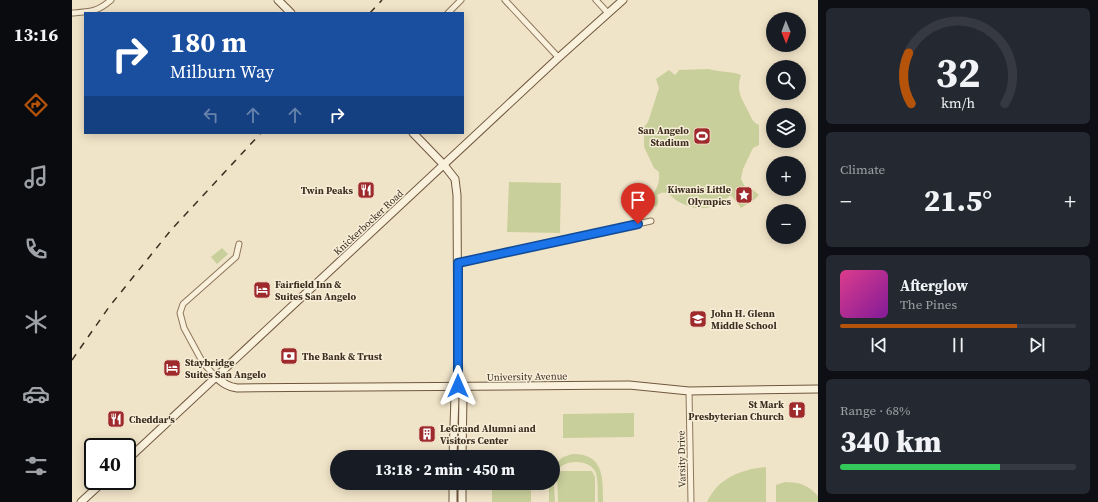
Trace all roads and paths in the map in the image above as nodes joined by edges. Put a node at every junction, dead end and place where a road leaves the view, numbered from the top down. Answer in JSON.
{"nodes":[{"id":1,"x":111,"y":0,"type":"edge"},
{"id":2,"x":278,"y":0,"type":"edge"},
{"id":3,"x":461,"y":0,"type":"edge"},
{"id":4,"x":505,"y":0,"type":"edge"},
{"id":5,"x":596,"y":0,"type":"edge"},
{"id":6,"x":623,"y":0,"type":"edge"},
{"id":7,"x":84,"y":12,"type":"edge"},
{"id":8,"x":85,"y":12,"type":"edge"},
{"id":9,"x":290,"y":12,"type":"edge"},
{"id":10,"x":449,"y":12,"type":"edge"},
{"id":11,"x":72,"y":13,"type":"edge"},
{"id":12,"x":608,"y":13,"type":"junction"},
{"id":13,"x":559,"y":58,"type":"junction"},
{"id":14,"x":414,"y":134,"type":"edge"},
{"id":15,"x":444,"y":165,"type":"junction"},
{"id":16,"x":651,"y":221,"type":"dead end"},
{"id":17,"x":239,"y":244,"type":"dead end"},
{"id":18,"x":458,"y":263,"type":"junction"},
{"id":19,"x":216,"y":377,"type":"junction"},
{"id":20,"x":458,"y":386,"type":"junction"},
{"id":21,"x":818,"y":389,"type":"edge"},
{"id":22,"x":689,"y":391,"type":"junction"},
{"id":23,"x":453,"y":450,"type":"edge"},
{"id":24,"x":462,"y":450,"type":"edge"},
{"id":25,"x":136,"y":452,"type":"edge"},
{"id":26,"x":95,"y":490,"type":"edge"},
{"id":27,"x":453,"y":490,"type":"edge"},
{"id":28,"x":462,"y":490,"type":"edge"},
{"id":29,"x":82,"y":502,"type":"edge"},
{"id":30,"x":453,"y":502,"type":"edge"},
{"id":31,"x":462,"y":502,"type":"edge"},
{"id":32,"x":691,"y":502,"type":"edge"}],
"edges":[{"from":1,"to":8,"type":"street"},
{"from":2,"to":9,"type":"street"},
{"from":3,"to":10,"type":"street"},
{"from":4,"to":13,"type":"street"},
{"from":5,"to":12,"type":"street"},
{"from":6,"to":12,"type":"street","name":"Knickerbocker Road"},
{"from":7,"to":11,"type":"street"},
{"from":12,"to":13,"type":"street","name":"Knickerbocker Road"},
{"from":13,"to":15,"type":"street","name":"Knickerbocker Road"},
{"from":14,"to":15,"type":"street"},
{"from":15,"to":18,"type":"street"},
{"from":15,"to":19,"type":"street","name":"Knickerbocker Road"},
{"from":16,"to":18,"type":"street"},
{"from":17,"to":19,"type":"street"},
{"from":18,"to":20,"type":"street"},
{"from":19,"to":20,"type":"street","name":"University Avenue"},
{"from":19,"to":25,"type":"street","name":"Knickerbocker Road"},
{"from":20,"to":22,"type":"street","name":"University Avenue"},
{"from":20,"to":23,"type":"street"},
{"from":20,"to":24,"type":"street"},
{"from":21,"to":22,"type":"street","name":"University Avenue"},
{"from":22,"to":32,"type":"street","name":"Varsity Drive"},
{"from":26,"to":29,"type":"street"},
{"from":27,"to":30,"type":"street"},
{"from":28,"to":31,"type":"street"}]}
